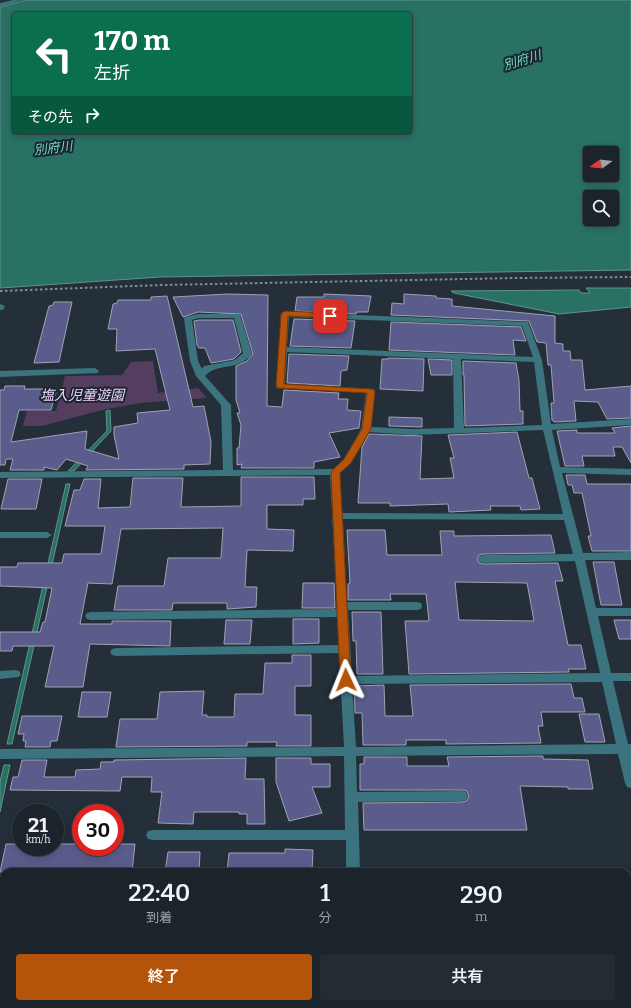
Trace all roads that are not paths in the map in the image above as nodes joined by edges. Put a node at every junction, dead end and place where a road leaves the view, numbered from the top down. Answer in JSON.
{"nodes":[{"id":1,"x":19,"y":0,"type":"edge"},
{"id":2,"x":0,"y":5,"type":"edge"},
{"id":3,"x":282,"y":349,"type":"junction"},
{"id":4,"x":457,"y":357,"type":"junction"},
{"id":5,"x":538,"y":360,"type":"junction"},
{"id":6,"x":95,"y":371,"type":"dead end"},
{"id":7,"x":0,"y":374,"type":"edge"},
{"id":8,"x":200,"y":376,"type":"junction"},
{"id":9,"x":631,"y":422,"type":"edge"},
{"id":10,"x":547,"y":428,"type":"junction"},
{"id":11,"x":366,"y":429,"type":"junction"},
{"id":12,"x":459,"y":431,"type":"junction"},
{"id":13,"x":556,"y":470,"type":"junction"},
{"id":14,"x":335,"y":472,"type":"junction"},
{"id":15,"x":631,"y":472,"type":"edge"},
{"id":16,"x":228,"y":473,"type":"junction"},
{"id":17,"x":0,"y":475,"type":"edge"},
{"id":18,"x":338,"y":516,"type":"junction"},
{"id":19,"x":568,"y":517,"type":"junction"},
{"id":20,"x":0,"y":535,"type":"edge"},
{"id":21,"x":47,"y":535,"type":"dead end"},
{"id":22,"x":631,"y":556,"type":"edge"},
{"id":23,"x":579,"y":557,"type":"junction"},
{"id":24,"x":483,"y":559,"type":"dead end"},
{"id":25,"x":417,"y":606,"type":"dead end"},
{"id":26,"x":342,"y":610,"type":"junction"},
{"id":27,"x":592,"y":612,"type":"junction"},
{"id":28,"x":631,"y":612,"type":"edge"},
{"id":29,"x":91,"y":616,"type":"dead end"},
{"id":30,"x":344,"y":649,"type":"junction"},
{"id":31,"x":116,"y":652,"type":"dead end"},
{"id":32,"x":0,"y":674,"type":"edge"},
{"id":33,"x":15,"y":674,"type":"dead end"},
{"id":34,"x":631,"y":677,"type":"edge"},
{"id":35,"x":608,"y":678,"type":"junction"},
{"id":36,"x":346,"y":680,"type":"junction"},
{"id":37,"x":627,"y":749,"type":"edge"},
{"id":38,"x":350,"y":751,"type":"junction"},
{"id":39,"x":0,"y":754,"type":"edge"},
{"id":40,"x":631,"y":783,"type":"edge"},
{"id":41,"x":462,"y":796,"type":"dead end"},
{"id":42,"x":351,"y":797,"type":"junction"},
{"id":43,"x":352,"y":835,"type":"junction"},
{"id":44,"x":153,"y":836,"type":"dead end"},
{"id":45,"x":353,"y":868,"type":"edge"}],
"edges":[{"from":1,"to":2,"type":"street"},
{"from":3,"to":4,"type":"street"},
{"from":3,"to":5,"type":"street"},
{"from":3,"to":11,"type":"street"},
{"from":4,"to":5,"type":"street"},
{"from":4,"to":12,"type":"street"},
{"from":5,"to":10,"type":"street"},
{"from":6,"to":7,"type":"street"},
{"from":8,"to":8,"type":"street"},
{"from":8,"to":16,"type":"street"},
{"from":9,"to":10,"type":"street"},
{"from":10,"to":12,"type":"street"},
{"from":10,"to":13,"type":"street"},
{"from":11,"to":12,"type":"street"},
{"from":11,"to":14,"type":"street"},
{"from":13,"to":15,"type":"street"},
{"from":13,"to":19,"type":"street"},
{"from":14,"to":16,"type":"street"},
{"from":14,"to":18,"type":"street"},
{"from":16,"to":17,"type":"street"},
{"from":18,"to":19,"type":"street"},
{"from":18,"to":26,"type":"street"},
{"from":19,"to":23,"type":"street"},
{"from":20,"to":21,"type":"street"},
{"from":22,"to":23,"type":"street"},
{"from":23,"to":24,"type":"street"},
{"from":23,"to":27,"type":"street"},
{"from":25,"to":26,"type":"street"},
{"from":26,"to":29,"type":"street"},
{"from":26,"to":30,"type":"street"},
{"from":27,"to":28,"type":"street"},
{"from":27,"to":35,"type":"street"},
{"from":30,"to":31,"type":"street"},
{"from":30,"to":36,"type":"street"},
{"from":32,"to":33,"type":"street"},
{"from":34,"to":35,"type":"street"},
{"from":35,"to":36,"type":"street"},
{"from":35,"to":37,"type":"street"},
{"from":36,"to":38,"type":"street"},
{"from":37,"to":38,"type":"street"},
{"from":37,"to":40,"type":"street"},
{"from":38,"to":39,"type":"street"},
{"from":38,"to":42,"type":"street"},
{"from":41,"to":42,"type":"street"},
{"from":42,"to":43,"type":"street"},
{"from":43,"to":44,"type":"street"},
{"from":43,"to":45,"type":"street"}]}
